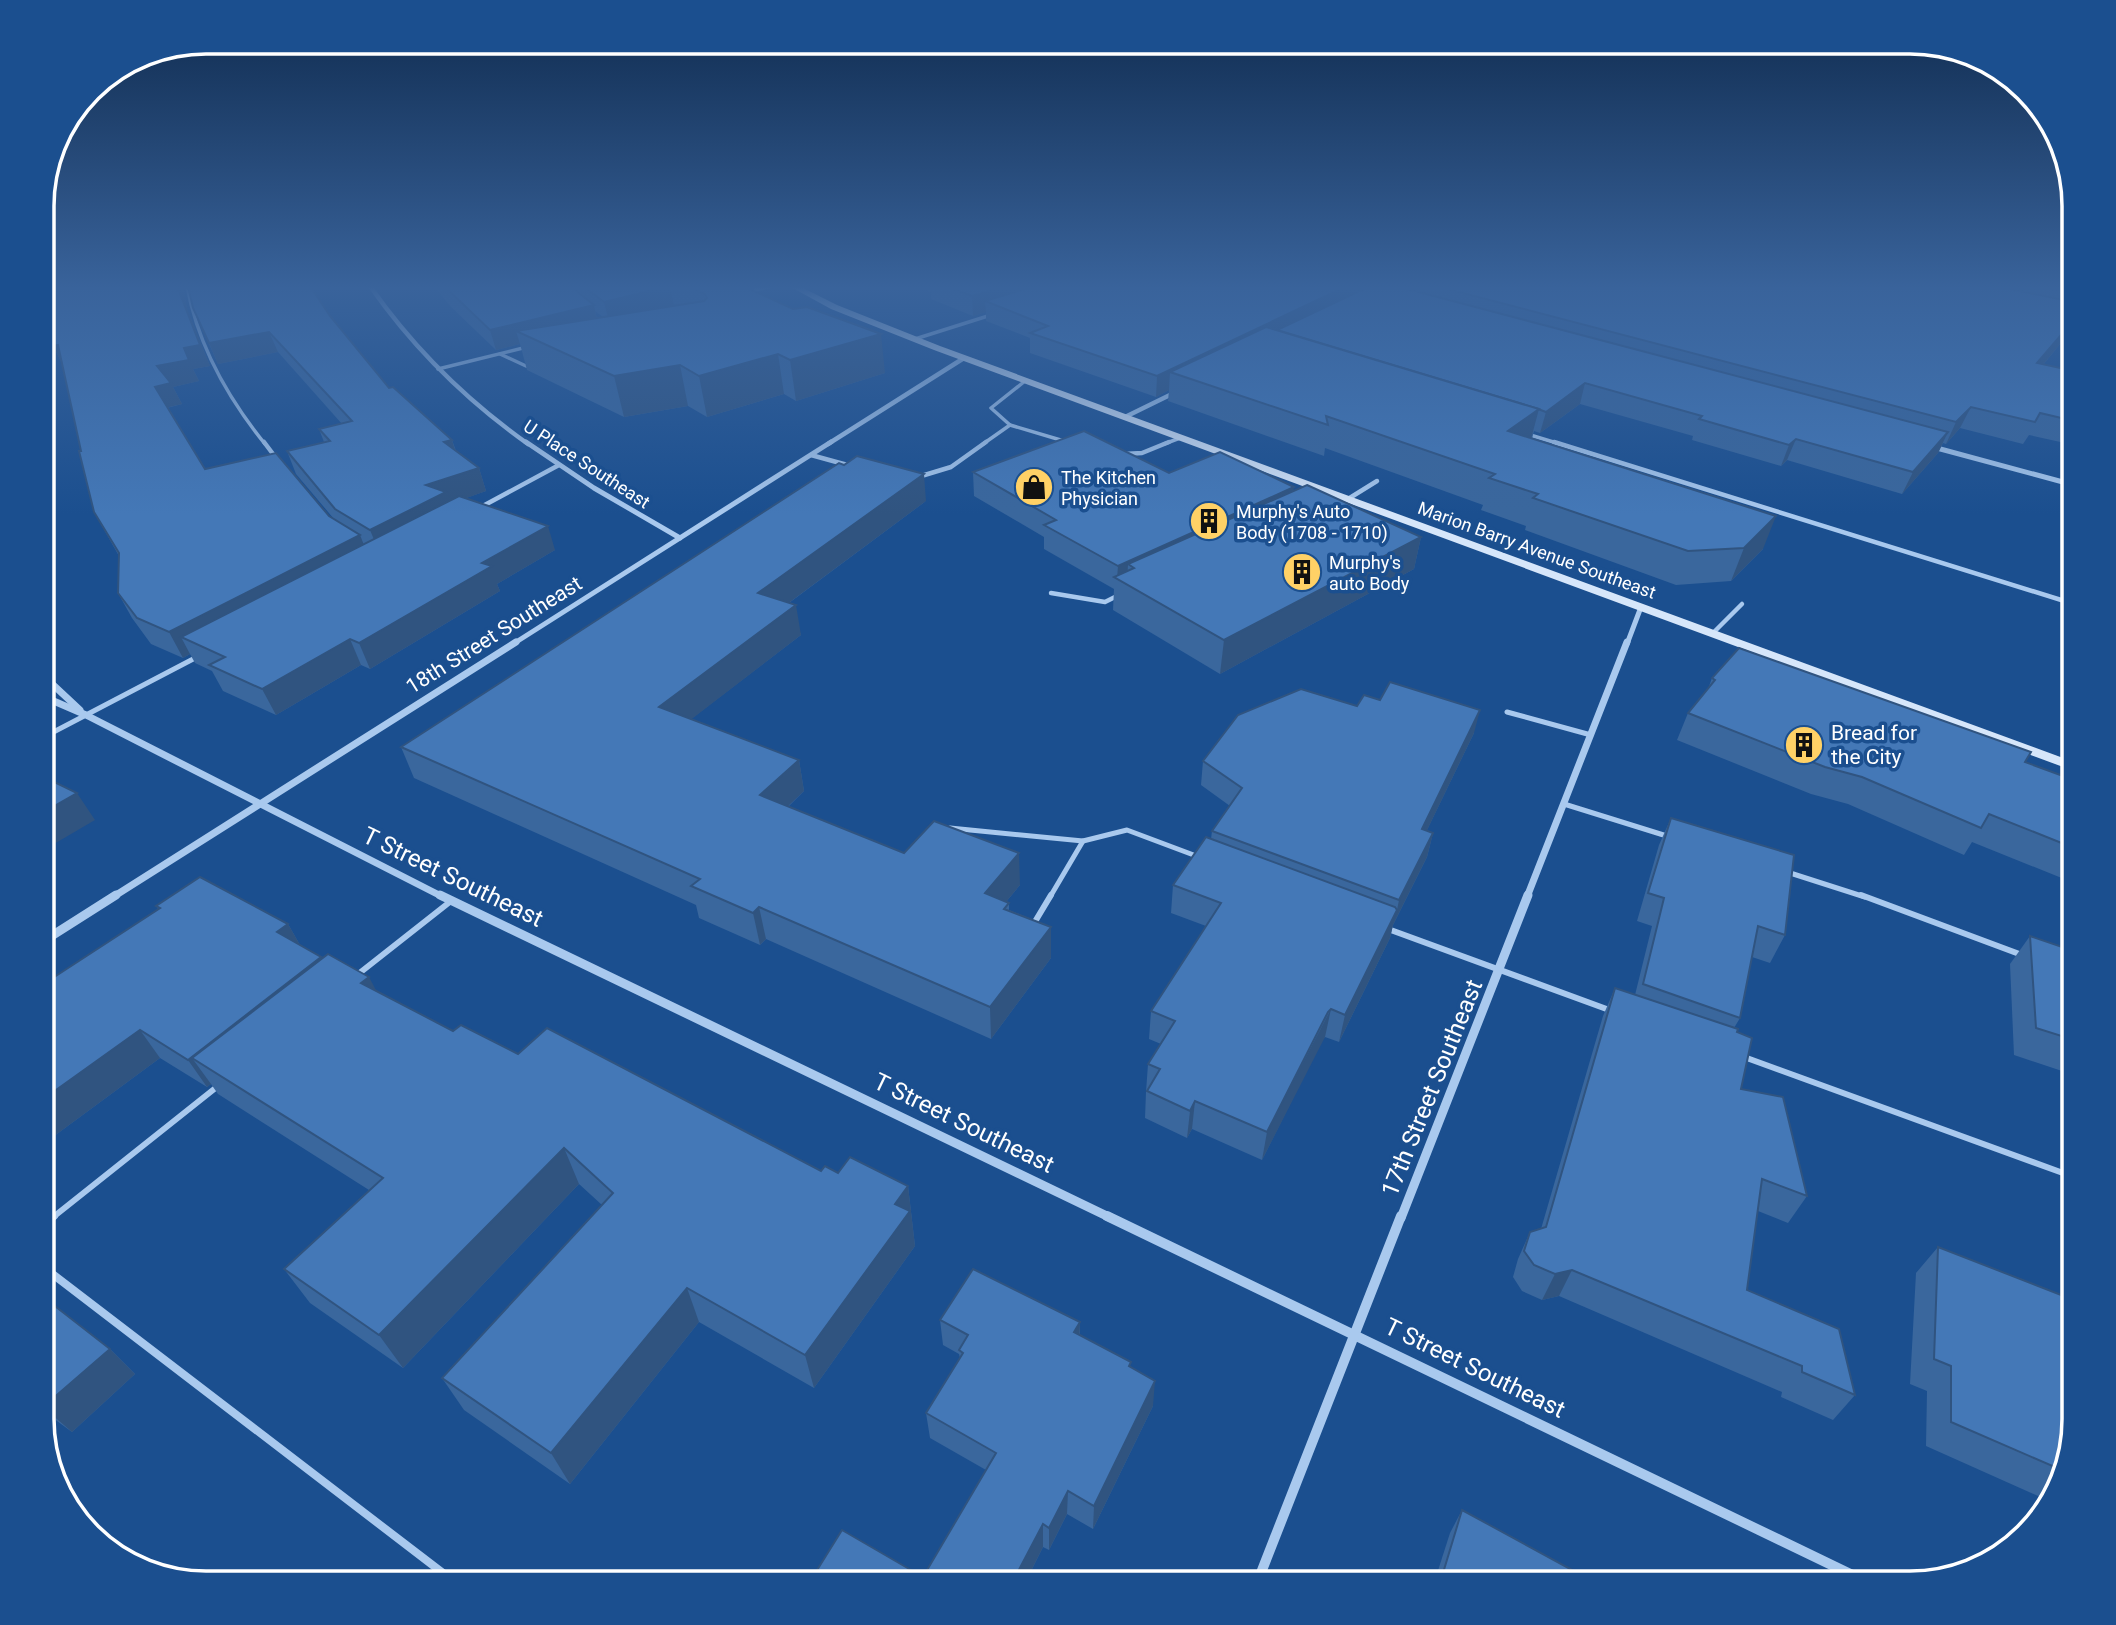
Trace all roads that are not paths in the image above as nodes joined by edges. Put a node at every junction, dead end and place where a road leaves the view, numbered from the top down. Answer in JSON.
{"nodes":[{"id":1,"x":212,"y":362,"type":"edge"},
{"id":2,"x":432,"y":362,"type":"edge"},
{"id":3,"x":468,"y":362,"type":"edge"},
{"id":4,"x":517,"y":362,"type":"edge"},
{"id":5,"x":958,"y":362,"type":"edge"},
{"id":6,"x":974,"y":362,"type":"edge"},
{"id":7,"x":539,"y":364,"type":"edge"},
{"id":8,"x":438,"y":369,"type":"junction"},
{"id":9,"x":1024,"y":381,"type":"junction"},
{"id":10,"x":1181,"y":389,"type":"edge"},
{"id":11,"x":1125,"y":417,"type":"junction"},
{"id":12,"x":1010,"y":425,"type":"junction"},
{"id":13,"x":1522,"y":432,"type":"edge"},
{"id":14,"x":1180,"y":438,"type":"junction"},
{"id":15,"x":1070,"y":443,"type":"edge"},
{"id":16,"x":1929,"y":446,"type":"edge"},
{"id":17,"x":1119,"y":454,"type":"edge"},
{"id":18,"x":811,"y":455,"type":"junction"},
{"id":19,"x":282,"y":465,"type":"edge"},
{"id":20,"x":558,"y":466,"type":"junction"},
{"id":21,"x":855,"y":467,"type":"edge"},
{"id":22,"x":908,"y":480,"type":"edge"},
{"id":23,"x":1377,"y":481,"type":"dead end"},
{"id":24,"x":2062,"y":482,"type":"edge"},
{"id":25,"x":1348,"y":499,"type":"junction"},
{"id":26,"x":477,"y":509,"type":"edge"},
{"id":27,"x":680,"y":538,"type":"junction"},
{"id":28,"x":1130,"y":590,"type":"edge"},
{"id":29,"x":1051,"y":593,"type":"dead end"},
{"id":30,"x":2062,"y":600,"type":"edge"},
{"id":31,"x":1742,"y":604,"type":"dead end"},
{"id":32,"x":1642,"y":607,"type":"junction"},
{"id":33,"x":1712,"y":634,"type":"junction"},
{"id":34,"x":202,"y":654,"type":"edge"},
{"id":35,"x":55,"y":687,"type":"edge"},
{"id":36,"x":55,"y":702,"type":"edge"},
{"id":37,"x":1507,"y":712,"type":"dead end"},
{"id":38,"x":86,"y":715,"type":"junction"},
{"id":39,"x":55,"y":731,"type":"edge"},
{"id":40,"x":1591,"y":735,"type":"junction"},
{"id":41,"x":2062,"y":762,"type":"edge"},
{"id":42,"x":261,"y":804,"type":"junction"},
{"id":43,"x":1564,"y":804,"type":"junction"},
{"id":44,"x":946,"y":828,"type":"edge"},
{"id":45,"x":1681,"y":840,"type":"edge"},
{"id":46,"x":1083,"y":841,"type":"junction"},
{"id":47,"x":1203,"y":859,"type":"edge"},
{"id":48,"x":1773,"y":868,"type":"edge"},
{"id":49,"x":451,"y":901,"type":"junction"},
{"id":50,"x":1381,"y":926,"type":"edge"},
{"id":51,"x":1031,"y":928,"type":"edge"},
{"id":52,"x":55,"y":934,"type":"edge"},
{"id":53,"x":2035,"y":960,"type":"edge"},
{"id":54,"x":1499,"y":971,"type":"junction"},
{"id":55,"x":351,"y":980,"type":"edge"},
{"id":56,"x":1617,"y":1012,"type":"edge"},
{"id":57,"x":1741,"y":1056,"type":"edge"},
{"id":58,"x":223,"y":1082,"type":"edge"},
{"id":59,"x":2062,"y":1173,"type":"edge"},
{"id":60,"x":55,"y":1216,"type":"edge"},
{"id":61,"x":55,"y":1276,"type":"edge"},
{"id":62,"x":1355,"y":1334,"type":"junction"},
{"id":63,"x":440,"y":1571,"type":"edge"},
{"id":64,"x":1262,"y":1571,"type":"edge"},
{"id":65,"x":1844,"y":1571,"type":"edge"}],
"edges":[{"from":1,"to":19,"type":"lane"},
{"from":2,"to":8,"type":"street","name":"U Place Southeast"},
{"from":3,"to":8,"type":"lane"},
{"from":4,"to":7,"type":"lane"},
{"from":5,"to":18,"type":"street","name":"18th Street Southeast"},
{"from":6,"to":9,"type":"main road","name":"Marion Barry Avenue Southeast"},
{"from":8,"to":20,"type":"street","name":"U Place Southeast"},
{"from":9,"to":11,"type":"main road","name":"Marion Barry Avenue Southeast"},
{"from":9,"to":12,"type":"lane"},
{"from":10,"to":11,"type":"street"},
{"from":11,"to":14,"type":"main road","name":"Marion Barry Avenue Southeast"},
{"from":12,"to":15,"type":"lane"},
{"from":12,"to":22,"type":"lane"},
{"from":13,"to":30,"type":"lane"},
{"from":14,"to":17,"type":"lane"},
{"from":14,"to":25,"type":"main road","name":"Marion Barry Avenue Southeast"},
{"from":16,"to":24,"type":"street"},
{"from":18,"to":21,"type":"lane"},
{"from":18,"to":27,"type":"street","name":"18th Street Southeast"},
{"from":20,"to":26,"type":"lane"},
{"from":20,"to":27,"type":"street","name":"U Place Southeast"},
{"from":23,"to":25,"type":"lane"},
{"from":25,"to":32,"type":"main road","name":"Marion Barry Avenue Southeast"},
{"from":27,"to":42,"type":"street","name":"18th Street Southeast"},
{"from":28,"to":29,"type":"lane"},
{"from":31,"to":33,"type":"lane"},
{"from":32,"to":33,"type":"main road","name":"Marion Barry Avenue Southeast"},
{"from":32,"to":40,"type":"street","name":"17th Street Southeast"},
{"from":33,"to":41,"type":"main road","name":"Marion Barry Avenue Southeast"},
{"from":34,"to":38,"type":"lane"},
{"from":35,"to":38,"type":"street"},
{"from":36,"to":38,"type":"street","name":"T Street Southeast"},
{"from":37,"to":40,"type":"lane"},
{"from":38,"to":39,"type":"lane"},
{"from":38,"to":42,"type":"street","name":"T Street Southeast"},
{"from":40,"to":43,"type":"street","name":"17th Street Southeast"},
{"from":42,"to":49,"type":"street","name":"T Street Southeast"},
{"from":42,"to":52,"type":"street","name":"18th Street Southeast"},
{"from":43,"to":45,"type":"lane"},
{"from":43,"to":54,"type":"street","name":"17th Street Southeast"},
{"from":44,"to":46,"type":"lane"},
{"from":46,"to":47,"type":"lane"},
{"from":46,"to":51,"type":"lane"},
{"from":48,"to":53,"type":"lane"},
{"from":49,"to":55,"type":"lane"},
{"from":49,"to":62,"type":"street","name":"T Street Southeast"},
{"from":50,"to":54,"type":"lane"},
{"from":54,"to":56,"type":"lane"},
{"from":54,"to":62,"type":"street","name":"17th Street Southeast"},
{"from":57,"to":59,"type":"lane"},
{"from":58,"to":60,"type":"lane"},
{"from":61,"to":63,"type":"lane"},
{"from":62,"to":64,"type":"street","name":"17th Street Southeast"},
{"from":62,"to":65,"type":"street","name":"T Street Southeast"}]}
